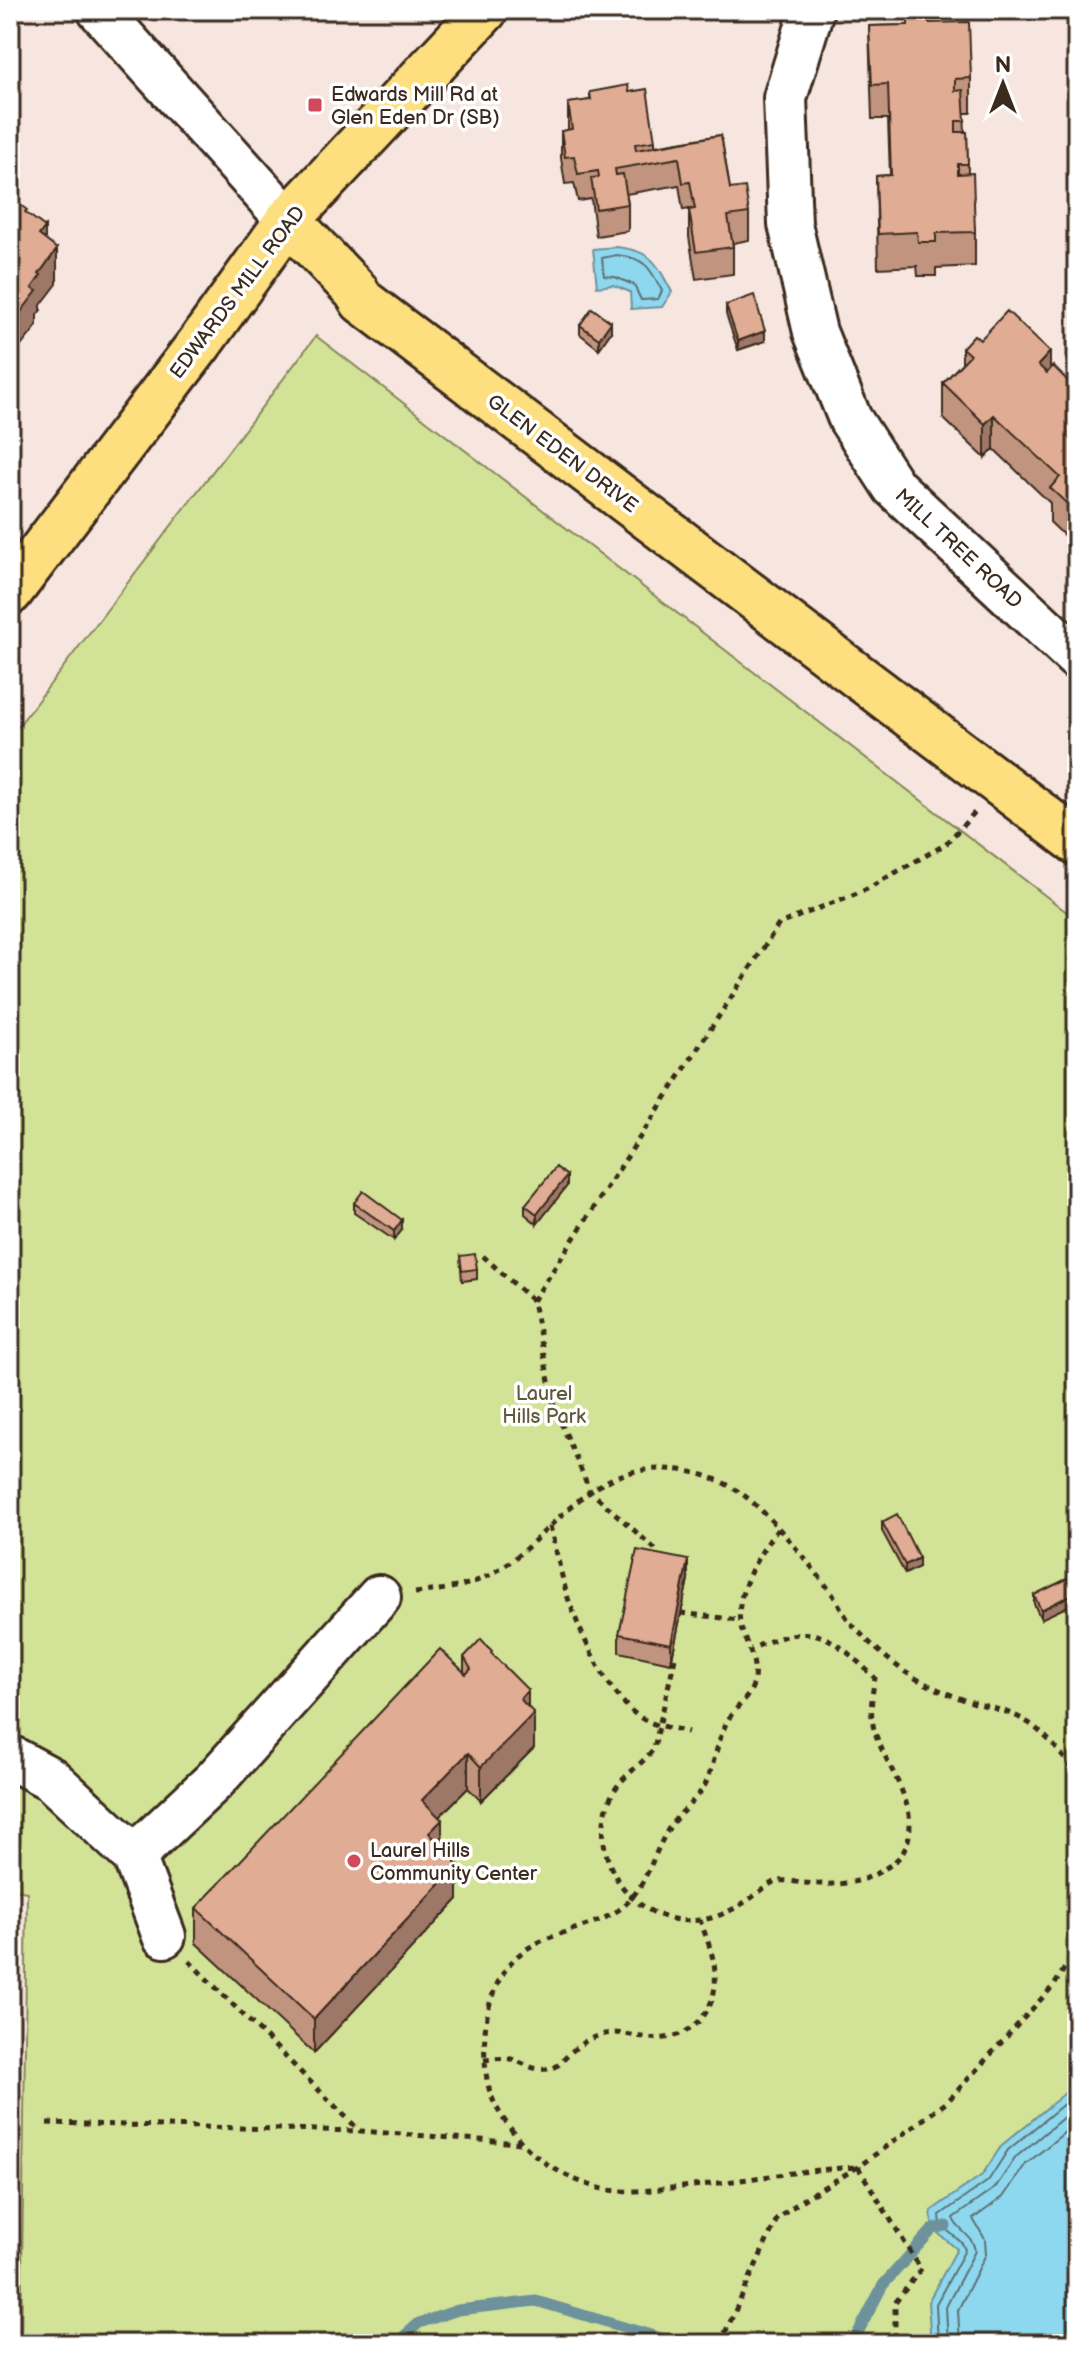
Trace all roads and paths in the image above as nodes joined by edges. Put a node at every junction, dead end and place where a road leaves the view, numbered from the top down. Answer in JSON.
{"nodes":[{"id":1,"x":99,"y":10,"type":"edge"},
{"id":2,"x":485,"y":10,"type":"edge"},
{"id":3,"x":812,"y":10,"type":"edge"},
{"id":4,"x":288,"y":220,"type":"junction"},
{"id":5,"x":10,"y":592,"type":"edge"},
{"id":6,"x":1077,"y":658,"type":"edge"},
{"id":7,"x":1003,"y":785,"type":"junction"},
{"id":8,"x":1077,"y":842,"type":"edge"},
{"id":9,"x":483,"y":1256,"type":"dead end"},
{"id":10,"x":533,"y":1301,"type":"junction"},
{"id":11,"x":590,"y":1491,"type":"junction"},
{"id":12,"x":550,"y":1526,"type":"junction"},
{"id":13,"x":778,"y":1529,"type":"junction"},
{"id":14,"x":659,"y":1561,"type":"edge"},
{"id":15,"x":379,"y":1597,"type":"joint"},
{"id":16,"x":681,"y":1613,"type":"edge"},
{"id":17,"x":739,"y":1620,"type":"junction"},
{"id":18,"x":751,"y":1649,"type":"junction"},
{"id":19,"x":675,"y":1658,"type":"edge"},
{"id":20,"x":661,"y":1724,"type":"junction"},
{"id":21,"x":688,"y":1732,"type":"dead end"},
{"id":22,"x":10,"y":1757,"type":"edge"},
{"id":23,"x":1077,"y":1776,"type":"edge"},
{"id":24,"x":134,"y":1856,"type":"junction"},
{"id":25,"x":631,"y":1898,"type":"junction"},
{"id":26,"x":700,"y":1920,"type":"junction"},
{"id":27,"x":164,"y":1936,"type":"joint"},
{"id":28,"x":1077,"y":1948,"type":"edge"},
{"id":29,"x":484,"y":2060,"type":"junction"},
{"id":30,"x":47,"y":2123,"type":"dead end"},
{"id":31,"x":360,"y":2131,"type":"junction"},
{"id":32,"x":521,"y":2144,"type":"junction"},
{"id":33,"x":858,"y":2167,"type":"junction"},
{"id":34,"x":720,"y":2344,"type":"edge"},
{"id":35,"x":895,"y":2344,"type":"edge"}],
"edges":[{"from":1,"to":4,"type":"street","name":"GLEN EDEN DRIVE"},
{"from":2,"to":4,"type":"main road","name":"EDWARDS MILL ROAD"},
{"from":3,"to":6,"type":"street","name":"MILL TREE ROAD"},
{"from":4,"to":5,"type":"main road","name":"EDWARDS MILL ROAD"},
{"from":4,"to":7,"type":"main road","name":"GLEN EDEN DRIVE"},
{"from":7,"to":8,"type":"main road","name":"GLEN EDEN DRIVE"},
{"from":7,"to":10,"type":"path"},
{"from":9,"to":10,"type":"path"},
{"from":10,"to":11,"type":"path"},
{"from":11,"to":12,"type":"path"},
{"from":11,"to":13,"type":"path"},
{"from":11,"to":14,"type":"path"},
{"from":12,"to":15,"type":"path"},
{"from":12,"to":20,"type":"path"},
{"from":13,"to":17,"type":"path"},
{"from":13,"to":23,"type":"path"},
{"from":15,"to":24,"type":"street"},
{"from":16,"to":17,"type":"path"},
{"from":17,"to":18,"type":"path"},
{"from":18,"to":25,"type":"path"},
{"from":18,"to":26,"type":"path"},
{"from":19,"to":20,"type":"path"},
{"from":20,"to":21,"type":"path"},
{"from":20,"to":25,"type":"path"},
{"from":22,"to":24,"type":"street"},
{"from":24,"to":27,"type":"street"},
{"from":25,"to":26,"type":"path"},
{"from":25,"to":29,"type":"path"},
{"from":26,"to":29,"type":"path"},
{"from":27,"to":31,"type":"path"},
{"from":28,"to":33,"type":"path"},
{"from":29,"to":32,"type":"path"},
{"from":30,"to":31,"type":"path"},
{"from":31,"to":32,"type":"path"},
{"from":32,"to":33,"type":"path"},
{"from":33,"to":34,"type":"path"},
{"from":33,"to":35,"type":"path"}]}
